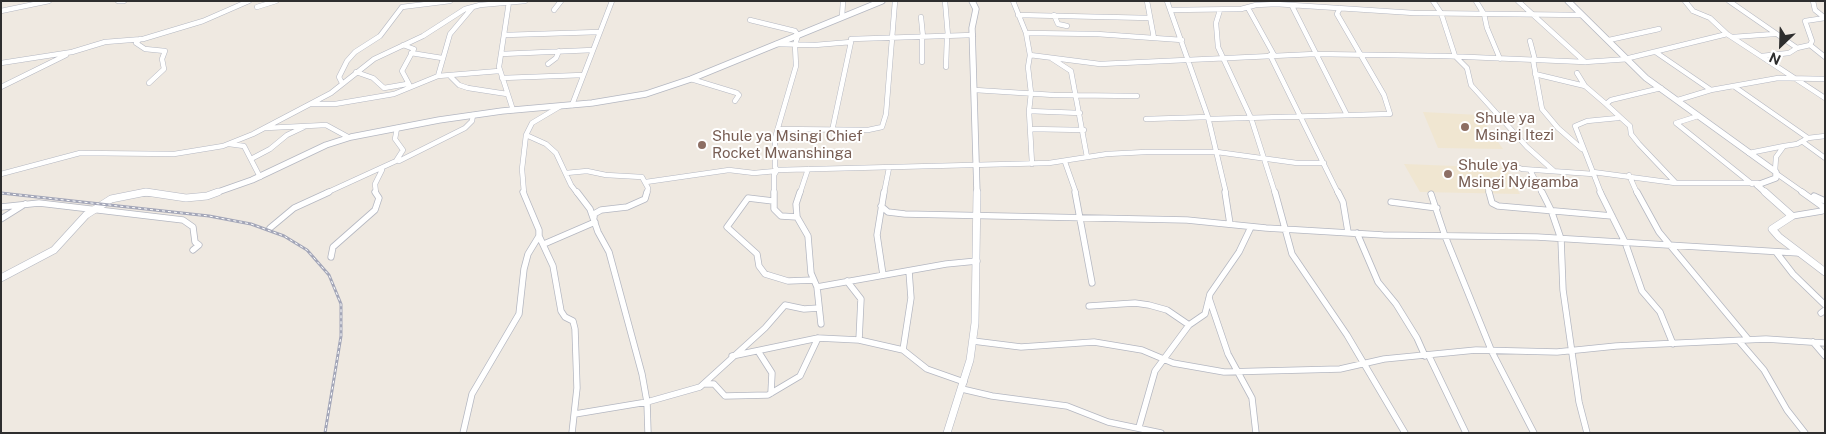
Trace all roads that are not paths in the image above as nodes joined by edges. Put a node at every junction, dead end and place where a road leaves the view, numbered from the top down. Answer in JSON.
{"nodes":[{"id":1,"x":49,"y":1,"type":"edge"},
{"id":2,"x":118,"y":1,"type":"edge"},
{"id":3,"x":124,"y":1,"type":"edge"},
{"id":4,"x":249,"y":1,"type":"edge"},
{"id":5,"x":276,"y":1,"type":"edge"},
{"id":6,"x":450,"y":1,"type":"edge"},
{"id":7,"x":525,"y":1,"type":"edge"},
{"id":8,"x":561,"y":1,"type":"edge"},
{"id":9,"x":612,"y":1,"type":"edge"},
{"id":10,"x":844,"y":1,"type":"edge"},
{"id":11,"x":882,"y":1,"type":"edge"},
{"id":12,"x":896,"y":1,"type":"edge"},
{"id":13,"x":945,"y":1,"type":"edge"},
{"id":14,"x":972,"y":1,"type":"edge"},
{"id":15,"x":1013,"y":1,"type":"edge"},
{"id":16,"x":1147,"y":1,"type":"edge"},
{"id":17,"x":1167,"y":1,"type":"edge"},
{"id":18,"x":1433,"y":1,"type":"edge"},
{"id":19,"x":1476,"y":1,"type":"edge"},
{"id":20,"x":1518,"y":1,"type":"edge"},
{"id":21,"x":1568,"y":1,"type":"edge"},
{"id":22,"x":1685,"y":1,"type":"edge"},
{"id":23,"x":1729,"y":1,"type":"edge"},
{"id":24,"x":1813,"y":1,"type":"edge"},
{"id":25,"x":478,"y":3,"type":"edge"},
{"id":26,"x":509,"y":3,"type":"edge"},
{"id":27,"x":1292,"y":6,"type":"junction"},
{"id":28,"x":257,"y":8,"type":"dead end"},
{"id":29,"x":1248,"y":8,"type":"junction"},
{"id":30,"x":1340,"y":8,"type":"junction"},
{"id":31,"x":554,"y":10,"type":"dead end"},
{"id":32,"x":1170,"y":10,"type":"junction"},
{"id":33,"x":1220,"y":10,"type":"junction"},
{"id":34,"x":1,"y":11,"type":"edge"},
{"id":35,"x":1441,"y":14,"type":"junction"},
{"id":36,"x":1484,"y":14,"type":"junction"},
{"id":37,"x":1018,"y":15,"type":"junction"},
{"id":38,"x":1054,"y":15,"type":"junction"},
{"id":39,"x":1582,"y":15,"type":"junction"},
{"id":40,"x":1533,"y":16,"type":"junction"},
{"id":41,"x":842,"y":17,"type":"junction"},
{"id":42,"x":921,"y":17,"type":"dead end"},
{"id":43,"x":1150,"y":18,"type":"junction"},
{"id":44,"x":1824,"y":18,"type":"edge"},
{"id":45,"x":750,"y":20,"type":"dead end"},
{"id":46,"x":1067,"y":26,"type":"dead end"},
{"id":47,"x":1659,"y":29,"type":"dead end"},
{"id":48,"x":599,"y":32,"type":"junction"},
{"id":49,"x":1026,"y":33,"type":"junction"},
{"id":50,"x":1727,"y":34,"type":"junction"},
{"id":51,"x":1775,"y":34,"type":"junction"},
{"id":52,"x":505,"y":35,"type":"junction"},
{"id":53,"x":798,"y":35,"type":"junction"},
{"id":54,"x":947,"y":36,"type":"junction"},
{"id":55,"x":973,"y":36,"type":"junction"},
{"id":56,"x":923,"y":37,"type":"junction"},
{"id":57,"x":1732,"y":37,"type":"junction"},
{"id":58,"x":892,"y":38,"type":"junction"},
{"id":59,"x":1154,"y":38,"type":"junction"},
{"id":60,"x":140,"y":39,"type":"junction"},
{"id":61,"x":1182,"y":40,"type":"junction"},
{"id":62,"x":1609,"y":40,"type":"junction"},
{"id":63,"x":851,"y":42,"type":"junction"},
{"id":64,"x":1530,"y":42,"type":"dead end"},
{"id":65,"x":776,"y":44,"type":"junction"},
{"id":66,"x":404,"y":45,"type":"junction"},
{"id":67,"x":1810,"y":45,"type":"junction"},
{"id":68,"x":795,"y":46,"type":"junction"},
{"id":69,"x":1797,"y":48,"type":"junction"},
{"id":70,"x":593,"y":50,"type":"junction"},
{"id":71,"x":560,"y":51,"type":"junction"},
{"id":72,"x":72,"y":52,"type":"junction"},
{"id":73,"x":411,"y":53,"type":"junction"},
{"id":74,"x":1657,"y":53,"type":"junction"},
{"id":75,"x":501,"y":54,"type":"junction"},
{"id":76,"x":1315,"y":54,"type":"junction"},
{"id":77,"x":1359,"y":54,"type":"junction"},
{"id":78,"x":1030,"y":55,"type":"junction"},
{"id":79,"x":1272,"y":55,"type":"junction"},
{"id":80,"x":1455,"y":56,"type":"junction"},
{"id":81,"x":1761,"y":56,"type":"junction"},
{"id":82,"x":1048,"y":57,"type":"junction"},
{"id":83,"x":1222,"y":57,"type":"junction"},
{"id":84,"x":1825,"y":57,"type":"edge"},
{"id":85,"x":442,"y":58,"type":"junction"},
{"id":86,"x":1189,"y":58,"type":"junction"},
{"id":87,"x":1500,"y":59,"type":"junction"},
{"id":88,"x":1629,"y":59,"type":"junction"},
{"id":89,"x":1534,"y":60,"type":"junction"},
{"id":90,"x":922,"y":62,"type":"dead end"},
{"id":91,"x":1585,"y":62,"type":"junction"},
{"id":92,"x":1,"y":63,"type":"edge"},
{"id":93,"x":548,"y":64,"type":"dead end"},
{"id":94,"x":946,"y":67,"type":"dead end"},
{"id":95,"x":356,"y":72,"type":"junction"},
{"id":96,"x":500,"y":72,"type":"junction"},
{"id":97,"x":1577,"y":72,"type":"dead end"},
{"id":98,"x":1535,"y":74,"type":"junction"},
{"id":99,"x":583,"y":75,"type":"junction"},
{"id":100,"x":438,"y":76,"type":"junction"},
{"id":101,"x":451,"y":77,"type":"junction"},
{"id":102,"x":502,"y":78,"type":"junction"},
{"id":103,"x":1792,"y":78,"type":"junction"},
{"id":104,"x":691,"y":79,"type":"junction"},
{"id":105,"x":1825,"y":79,"type":"edge"},
{"id":106,"x":149,"y":83,"type":"dead end"},
{"id":107,"x":342,"y":83,"type":"junction"},
{"id":108,"x":409,"y":85,"type":"junction"},
{"id":109,"x":1585,"y":86,"type":"junction"},
{"id":110,"x":1,"y":87,"type":"edge"},
{"id":111,"x":1661,"y":88,"type":"junction"},
{"id":112,"x":1735,"y":88,"type":"junction"},
{"id":113,"x":975,"y":90,"type":"junction"},
{"id":114,"x":1711,"y":90,"type":"junction"},
{"id":115,"x":1031,"y":93,"type":"junction"},
{"id":116,"x":508,"y":94,"type":"junction"},
{"id":117,"x":1077,"y":96,"type":"junction"},
{"id":118,"x":1137,"y":96,"type":"dead end"},
{"id":119,"x":1825,"y":98,"type":"edge"},
{"id":120,"x":1678,"y":100,"type":"junction"},
{"id":121,"x":735,"y":101,"type":"dead end"},
{"id":122,"x":310,"y":104,"type":"junction"},
{"id":123,"x":572,"y":104,"type":"junction"},
{"id":124,"x":1606,"y":104,"type":"junction"},
{"id":125,"x":562,"y":106,"type":"junction"},
{"id":126,"x":513,"y":110,"type":"junction"},
{"id":127,"x":1029,"y":111,"type":"junction"},
{"id":128,"x":1080,"y":113,"type":"junction"},
{"id":129,"x":473,"y":115,"type":"junction"},
{"id":130,"x":1346,"y":115,"type":"junction"},
{"id":131,"x":1299,"y":116,"type":"junction"},
{"id":132,"x":1698,"y":116,"type":"junction"},
{"id":133,"x":1620,"y":117,"type":"junction"},
{"id":134,"x":1208,"y":118,"type":"junction"},
{"id":135,"x":1250,"y":118,"type":"junction"},
{"id":136,"x":1146,"y":119,"type":"dead end"},
{"id":137,"x":306,"y":126,"type":"junction"},
{"id":138,"x":263,"y":128,"type":"junction"},
{"id":139,"x":397,"y":128,"type":"junction"},
{"id":140,"x":778,"y":129,"type":"junction"},
{"id":141,"x":1030,"y":129,"type":"junction"},
{"id":142,"x":1084,"y":130,"type":"junction"},
{"id":143,"x":832,"y":131,"type":"junction"},
{"id":144,"x":526,"y":135,"type":"junction"},
{"id":145,"x":1825,"y":136,"type":"edge"},
{"id":146,"x":351,"y":137,"type":"junction"},
{"id":147,"x":1805,"y":140,"type":"junction"},
{"id":148,"x":229,"y":144,"type":"junction"},
{"id":149,"x":1784,"y":146,"type":"junction"},
{"id":150,"x":1584,"y":150,"type":"junction"},
{"id":151,"x":1217,"y":152,"type":"junction"},
{"id":152,"x":1749,"y":153,"type":"junction"},
{"id":153,"x":1087,"y":157,"type":"junction"},
{"id":154,"x":1825,"y":158,"type":"edge"},
{"id":155,"x":251,"y":159,"type":"junction"},
{"id":156,"x":1266,"y":159,"type":"junction"},
{"id":157,"x":396,"y":161,"type":"junction"},
{"id":158,"x":1065,"y":162,"type":"junction"},
{"id":159,"x":1324,"y":163,"type":"junction"},
{"id":160,"x":1032,"y":164,"type":"junction"},
{"id":161,"x":978,"y":165,"type":"junction"},
{"id":162,"x":1512,"y":165,"type":"dead end"},
{"id":163,"x":889,"y":168,"type":"junction"},
{"id":164,"x":382,"y":169,"type":"junction"},
{"id":165,"x":808,"y":169,"type":"junction"},
{"id":166,"x":776,"y":170,"type":"junction"},
{"id":167,"x":1530,"y":170,"type":"junction"},
{"id":168,"x":1554,"y":171,"type":"junction"},
{"id":169,"x":566,"y":173,"type":"junction"},
{"id":170,"x":1593,"y":173,"type":"junction"},
{"id":171,"x":1776,"y":173,"type":"junction"},
{"id":172,"x":1,"y":174,"type":"edge"},
{"id":173,"x":1628,"y":175,"type":"junction"},
{"id":174,"x":260,"y":177,"type":"junction"},
{"id":175,"x":646,"y":182,"type":"junction"},
{"id":176,"x":1675,"y":183,"type":"junction"},
{"id":177,"x":1755,"y":183,"type":"junction"},
{"id":178,"x":1488,"y":188,"type":"dead end"},
{"id":179,"x":1799,"y":189,"type":"junction"},
{"id":180,"x":1431,"y":194,"type":"dead end"},
{"id":181,"x":773,"y":201,"type":"junction"},
{"id":182,"x":1825,"y":201,"type":"edge"},
{"id":183,"x":1391,"y":202,"type":"dead end"},
{"id":184,"x":25,"y":204,"type":"junction"},
{"id":185,"x":881,"y":206,"type":"junction"},
{"id":186,"x":1,"y":207,"type":"edge"},
{"id":187,"x":1437,"y":208,"type":"junction"},
{"id":188,"x":94,"y":209,"type":"junction"},
{"id":189,"x":1551,"y":210,"type":"junction"},
{"id":190,"x":977,"y":215,"type":"junction"},
{"id":191,"x":1612,"y":216,"type":"junction"},
{"id":192,"x":1792,"y":216,"type":"junction"},
{"id":193,"x":797,"y":217,"type":"junction"},
{"id":194,"x":1082,"y":218,"type":"junction"},
{"id":195,"x":1,"y":219,"type":"edge"},
{"id":196,"x":594,"y":220,"type":"junction"},
{"id":197,"x":1230,"y":224,"type":"junction"},
{"id":198,"x":1251,"y":227,"type":"junction"},
{"id":199,"x":270,"y":228,"type":"dead end"},
{"id":200,"x":1284,"y":228,"type":"junction"},
{"id":201,"x":1348,"y":232,"type":"junction"},
{"id":202,"x":1357,"y":233,"type":"junction"},
{"id":203,"x":539,"y":236,"type":"junction"},
{"id":204,"x":1445,"y":236,"type":"junction"},
{"id":205,"x":1561,"y":238,"type":"junction"},
{"id":206,"x":1625,"y":242,"type":"junction"},
{"id":207,"x":544,"y":244,"type":"junction"},
{"id":208,"x":1670,"y":246,"type":"junction"},
{"id":209,"x":194,"y":250,"type":"dead end"},
{"id":210,"x":1776,"y":252,"type":"junction"},
{"id":211,"x":1799,"y":253,"type":"junction"},
{"id":212,"x":331,"y":257,"type":"dead end"},
{"id":213,"x":977,"y":261,"type":"junction"},
{"id":214,"x":909,"y":271,"type":"junction"},
{"id":215,"x":1824,"y":272,"type":"edge"},
{"id":216,"x":883,"y":275,"type":"junction"},
{"id":217,"x":1,"y":278,"type":"edge"},
{"id":218,"x":814,"y":280,"type":"junction"},
{"id":219,"x":847,"y":281,"type":"junction"},
{"id":220,"x":1092,"y":284,"type":"dead end"},
{"id":221,"x":817,"y":286,"type":"junction"},
{"id":222,"x":1209,"y":298,"type":"junction"},
{"id":223,"x":1090,"y":306,"type":"dead end"},
{"id":224,"x":1825,"y":306,"type":"edge"},
{"id":225,"x":819,"y":308,"type":"junction"},
{"id":226,"x":821,"y":324,"type":"dead end"},
{"id":227,"x":1189,"y":325,"type":"junction"},
{"id":228,"x":818,"y":338,"type":"junction"},
{"id":229,"x":1748,"y":339,"type":"junction"},
{"id":230,"x":858,"y":340,"type":"junction"},
{"id":231,"x":1739,"y":340,"type":"junction"},
{"id":232,"x":973,"y":341,"type":"junction"},
{"id":233,"x":1814,"y":342,"type":"junction"},
{"id":234,"x":1825,"y":343,"type":"edge"},
{"id":235,"x":1673,"y":344,"type":"junction"},
{"id":236,"x":903,"y":350,"type":"junction"},
{"id":237,"x":1572,"y":350,"type":"junction"},
{"id":238,"x":758,"y":351,"type":"junction"},
{"id":239,"x":1492,"y":352,"type":"junction"},
{"id":240,"x":732,"y":356,"type":"junction"},
{"id":241,"x":1427,"y":356,"type":"junction"},
{"id":242,"x":1825,"y":356,"type":"edge"},
{"id":243,"x":1162,"y":360,"type":"junction"},
{"id":244,"x":1365,"y":363,"type":"junction"},
{"id":245,"x":1238,"y":372,"type":"junction"},
{"id":246,"x":963,"y":385,"type":"junction"},
{"id":247,"x":703,"y":386,"type":"junction"},
{"id":248,"x":770,"y":394,"type":"junction"},
{"id":249,"x":647,"y":402,"type":"junction"},
{"id":250,"x":575,"y":414,"type":"junction"},
{"id":251,"x":1139,"y":427,"type":"junction"},
{"id":252,"x":1130,"y":430,"type":"edge"},
{"id":253,"x":463,"y":433,"type":"edge"},
{"id":254,"x":572,"y":433,"type":"edge"},
{"id":255,"x":648,"y":433,"type":"edge"},
{"id":256,"x":947,"y":433,"type":"edge"},
{"id":257,"x":1161,"y":433,"type":"edge"},
{"id":258,"x":1256,"y":433,"type":"edge"},
{"id":259,"x":1405,"y":433,"type":"edge"},
{"id":260,"x":1466,"y":433,"type":"edge"},
{"id":261,"x":1534,"y":433,"type":"edge"},
{"id":262,"x":1587,"y":433,"type":"edge"},
{"id":263,"x":1805,"y":433,"type":"edge"}],
"edges":[{"from":1,"to":34,"type":"street"},
{"from":2,"to":3,"type":"street"},
{"from":4,"to":60,"type":"street"},
{"from":5,"to":28,"type":"street"},
{"from":6,"to":107,"type":"street"},
{"from":7,"to":26,"type":"street"},
{"from":8,"to":31,"type":"street"},
{"from":9,"to":48,"type":"street"},
{"from":10,"to":41,"type":"street"},
{"from":11,"to":41,"type":"street"},
{"from":12,"to":58,"type":"street"},
{"from":13,"to":54,"type":"street"},
{"from":14,"to":55,"type":"street"},
{"from":15,"to":37,"type":"street"},
{"from":16,"to":43,"type":"street"},
{"from":17,"to":32,"type":"street"},
{"from":18,"to":35,"type":"street"},
{"from":19,"to":36,"type":"street"},
{"from":20,"to":40,"type":"street"},
{"from":21,"to":39,"type":"street"},
{"from":22,"to":50,"type":"street"},
{"from":23,"to":51,"type":"street"},
{"from":24,"to":44,"type":"street"},
{"from":25,"to":26,"type":"street"},
{"from":25,"to":66,"type":"street"},
{"from":25,"to":85,"type":"street"},
{"from":26,"to":52,"type":"street"},
{"from":27,"to":29,"type":"street"},
{"from":27,"to":30,"type":"street"},
{"from":27,"to":76,"type":"street"},
{"from":29,"to":33,"type":"street"},
{"from":29,"to":79,"type":"street"},
{"from":30,"to":35,"type":"street"},
{"from":30,"to":77,"type":"street"},
{"from":32,"to":33,"type":"street"},
{"from":32,"to":61,"type":"street"},
{"from":33,"to":83,"type":"street"},
{"from":35,"to":36,"type":"street"},
{"from":35,"to":80,"type":"street"},
{"from":36,"to":40,"type":"street"},
{"from":36,"to":87,"type":"street"},
{"from":37,"to":38,"type":"street"},
{"from":37,"to":49,"type":"street"},
{"from":38,"to":43,"type":"street"},
{"from":38,"to":46,"type":"street"},
{"from":39,"to":40,"type":"street"},
{"from":39,"to":62,"type":"street"},
{"from":40,"to":91,"type":"street"},
{"from":41,"to":53,"type":"street"},
{"from":42,"to":56,"type":"street"},
{"from":43,"to":59,"type":"street"},
{"from":44,"to":67,"type":"street"},
{"from":45,"to":53,"type":"street"},
{"from":47,"to":62,"type":"street"},
{"from":48,"to":52,"type":"street"},
{"from":48,"to":70,"type":"street"},
{"from":49,"to":59,"type":"street"},
{"from":49,"to":78,"type":"street"},
{"from":50,"to":57,"type":"street"},
{"from":50,"to":74,"type":"street"},
{"from":51,"to":57,"type":"street"},
{"from":51,"to":69,"type":"street"},
{"from":52,"to":75,"type":"street"},
{"from":53,"to":65,"type":"street"},
{"from":53,"to":68,"type":"street"},
{"from":54,"to":55,"type":"street"},
{"from":54,"to":56,"type":"street"},
{"from":54,"to":94,"type":"street"},
{"from":55,"to":113,"type":"street"},
{"from":56,"to":58,"type":"street"},
{"from":56,"to":90,"type":"street"},
{"from":57,"to":81,"type":"street"},
{"from":58,"to":63,"type":"street"},
{"from":58,"to":143,"type":"street"},
{"from":59,"to":61,"type":"street"},
{"from":60,"to":72,"type":"street"},
{"from":60,"to":106,"type":"street"},
{"from":61,"to":86,"type":"street"},
{"from":62,"to":88,"type":"street"},
{"from":63,"to":68,"type":"street"},
{"from":63,"to":143,"type":"street"},
{"from":64,"to":89,"type":"street"},
{"from":65,"to":68,"type":"street"},
{"from":65,"to":104,"type":"street"},
{"from":66,"to":73,"type":"street"},
{"from":66,"to":95,"type":"street"},
{"from":67,"to":69,"type":"street"},
{"from":67,"to":84,"type":"street"},
{"from":68,"to":140,"type":"street"},
{"from":69,"to":81,"type":"street"},
{"from":70,"to":71,"type":"street"},
{"from":70,"to":99,"type":"street"},
{"from":71,"to":75,"type":"street"},
{"from":71,"to":93,"type":"street"},
{"from":72,"to":92,"type":"street"},
{"from":72,"to":110,"type":"street"},
{"from":73,"to":85,"type":"street"},
{"from":73,"to":108,"type":"street"},
{"from":74,"to":88,"type":"street"},
{"from":74,"to":114,"type":"street"},
{"from":75,"to":96,"type":"street"},
{"from":76,"to":77,"type":"street"},
{"from":76,"to":79,"type":"street"},
{"from":76,"to":130,"type":"street"},
{"from":77,"to":80,"type":"street"},
{"from":77,"to":130,"type":"street"},
{"from":78,"to":82,"type":"street"},
{"from":78,"to":115,"type":"street"},
{"from":79,"to":83,"type":"street"},
{"from":79,"to":131,"type":"street"},
{"from":80,"to":87,"type":"street"},
{"from":80,"to":168,"type":"street"},
{"from":81,"to":103,"type":"street"},
{"from":82,"to":86,"type":"street"},
{"from":82,"to":117,"type":"street"},
{"from":83,"to":86,"type":"street"},
{"from":83,"to":135,"type":"street"},
{"from":85,"to":100,"type":"street"},
{"from":86,"to":134,"type":"street"},
{"from":87,"to":89,"type":"street"},
{"from":88,"to":91,"type":"street"},
{"from":88,"to":111,"type":"street"},
{"from":89,"to":91,"type":"street"},
{"from":89,"to":98,"type":"street"},
{"from":95,"to":107,"type":"street"},
{"from":95,"to":108,"type":"street"},
{"from":96,"to":101,"type":"street"},
{"from":96,"to":102,"type":"street"},
{"from":97,"to":109,"type":"street"},
{"from":98,"to":109,"type":"street"},
{"from":98,"to":150,"type":"street"},
{"from":99,"to":102,"type":"street"},
{"from":99,"to":123,"type":"street"},
{"from":100,"to":101,"type":"street"},
{"from":100,"to":108,"type":"street"},
{"from":101,"to":116,"type":"street"},
{"from":102,"to":116,"type":"street"},
{"from":103,"to":105,"type":"street"},
{"from":103,"to":112,"type":"street"},
{"from":103,"to":119,"type":"street"},
{"from":104,"to":121,"type":"street"},
{"from":104,"to":123,"type":"street"},
{"from":107,"to":122,"type":"street"},
{"from":108,"to":122,"type":"street"},
{"from":109,"to":124,"type":"street"},
{"from":111,"to":120,"type":"street"},
{"from":111,"to":124,"type":"street"},
{"from":112,"to":114,"type":"street"},
{"from":112,"to":147,"type":"street"},
{"from":113,"to":115,"type":"street"},
{"from":113,"to":161,"type":"street"},
{"from":114,"to":120,"type":"street"},
{"from":115,"to":117,"type":"street"},
{"from":115,"to":127,"type":"street"},
{"from":116,"to":126,"type":"street"},
{"from":117,"to":118,"type":"street"},
{"from":117,"to":128,"type":"street"},
{"from":120,"to":132,"type":"street"},
{"from":122,"to":138,"type":"street"},
{"from":123,"to":125,"type":"street"},
{"from":124,"to":133,"type":"street"},
{"from":125,"to":126,"type":"street"},
{"from":125,"to":144,"type":"street"},
{"from":126,"to":129,"type":"street"},
{"from":127,"to":128,"type":"street"},
{"from":127,"to":141,"type":"street"},
{"from":128,"to":142,"type":"street"},
{"from":129,"to":139,"type":"street"},
{"from":129,"to":157,"type":"street"},
{"from":130,"to":131,"type":"street"},
{"from":131,"to":135,"type":"street"},
{"from":131,"to":159,"type":"street"},
{"from":132,"to":152,"type":"street"},
{"from":132,"to":177,"type":"street"},
{"from":133,"to":150,"type":"street"},
{"from":133,"to":176,"type":"street"},
{"from":134,"to":135,"type":"street"},
{"from":134,"to":136,"type":"street"},
{"from":134,"to":151,"type":"street"},
{"from":135,"to":156,"type":"street"},
{"from":137,"to":138,"type":"street"},
{"from":137,"to":146,"type":"street"},
{"from":137,"to":155,"type":"street"},
{"from":138,"to":148,"type":"street"},
{"from":139,"to":146,"type":"street"},
{"from":139,"to":157,"type":"street"},
{"from":140,"to":143,"type":"street"},
{"from":140,"to":166,"type":"street"},
{"from":141,"to":142,"type":"street"},
{"from":141,"to":160,"type":"street"},
{"from":142,"to":153,"type":"street"},
{"from":144,"to":169,"type":"street"},
{"from":144,"to":203,"type":"street"},
{"from":145,"to":147,"type":"street"},
{"from":146,"to":174,"type":"street"},
{"from":147,"to":149,"type":"street"},
{"from":147,"to":154,"type":"street"},
{"from":148,"to":155,"type":"street"},
{"from":148,"to":172,"type":"street"},
{"from":149,"to":152,"type":"street"},
{"from":149,"to":171,"type":"street"},
{"from":150,"to":170,"type":"street"},
{"from":151,"to":153,"type":"street"},
{"from":151,"to":156,"type":"street"},
{"from":151,"to":197,"type":"street"},
{"from":152,"to":171,"type":"street"},
{"from":153,"to":158,"type":"street"},
{"from":155,"to":174,"type":"street"},
{"from":156,"to":159,"type":"street"},
{"from":156,"to":200,"type":"street"},
{"from":157,"to":164,"type":"street"},
{"from":158,"to":160,"type":"street"},
{"from":158,"to":194,"type":"street"},
{"from":159,"to":201,"type":"street"},
{"from":160,"to":161,"type":"street"},
{"from":161,"to":163,"type":"street"},
{"from":161,"to":190,"type":"street"},
{"from":162,"to":167,"type":"street"},
{"from":163,"to":165,"type":"street"},
{"from":163,"to":185,"type":"street"},
{"from":164,"to":199,"type":"street"},
{"from":164,"to":212,"type":"street"},
{"from":165,"to":166,"type":"street"},
{"from":165,"to":193,"type":"street"},
{"from":166,"to":175,"type":"street"},
{"from":166,"to":181,"type":"street"},
{"from":167,"to":168,"type":"street"},
{"from":167,"to":189,"type":"street"},
{"from":168,"to":170,"type":"street"},
{"from":169,"to":175,"type":"street"},
{"from":169,"to":196,"type":"street"},
{"from":170,"to":173,"type":"street"},
{"from":170,"to":191,"type":"street"},
{"from":171,"to":177,"type":"street"},
{"from":171,"to":179,"type":"street"},
{"from":173,"to":176,"type":"street"},
{"from":173,"to":208,"type":"street"},
{"from":174,"to":188,"type":"street"},
{"from":175,"to":196,"type":"street"},
{"from":176,"to":177,"type":"street"},
{"from":177,"to":192,"type":"street"},
{"from":178,"to":189,"type":"street"},
{"from":179,"to":182,"type":"street"},
{"from":179,"to":192,"type":"street"},
{"from":180,"to":187,"type":"street"},
{"from":181,"to":193,"type":"street"},
{"from":181,"to":218,"type":"street"},
{"from":183,"to":187,"type":"street"},
{"from":184,"to":186,"type":"street"},
{"from":184,"to":188,"type":"street"},
{"from":184,"to":195,"type":"street"},
{"from":185,"to":190,"type":"street"},
{"from":185,"to":216,"type":"street"},
{"from":187,"to":204,"type":"street"},
{"from":188,"to":209,"type":"street"},
{"from":188,"to":217,"type":"street"},
{"from":189,"to":191,"type":"street"},
{"from":189,"to":205,"type":"street"},
{"from":190,"to":194,"type":"street"},
{"from":190,"to":213,"type":"street"},
{"from":191,"to":206,"type":"street"},
{"from":192,"to":211,"type":"street"},
{"from":193,"to":218,"type":"street"},
{"from":194,"to":197,"type":"street"},
{"from":194,"to":220,"type":"street"},
{"from":196,"to":207,"type":"street"},
{"from":196,"to":249,"type":"street"},
{"from":197,"to":198,"type":"street"},
{"from":198,"to":200,"type":"street"},
{"from":198,"to":222,"type":"street"},
{"from":200,"to":201,"type":"street"},
{"from":200,"to":244,"type":"street"},
{"from":201,"to":202,"type":"street"},
{"from":202,"to":204,"type":"street"},
{"from":202,"to":241,"type":"street"},
{"from":203,"to":207,"type":"street"},
{"from":203,"to":253,"type":"street"},
{"from":204,"to":205,"type":"street"},
{"from":204,"to":239,"type":"street"},
{"from":205,"to":206,"type":"street"},
{"from":205,"to":237,"type":"street"},
{"from":206,"to":208,"type":"street"},
{"from":206,"to":235,"type":"street"},
{"from":207,"to":250,"type":"street"},
{"from":208,"to":210,"type":"street"},
{"from":208,"to":229,"type":"street"},
{"from":210,"to":211,"type":"street"},
{"from":210,"to":224,"type":"street"},
{"from":211,"to":215,"type":"street"},
{"from":213,"to":214,"type":"street"},
{"from":213,"to":232,"type":"street"},
{"from":214,"to":216,"type":"street"},
{"from":214,"to":236,"type":"street"},
{"from":216,"to":219,"type":"street"},
{"from":218,"to":221,"type":"street"},
{"from":219,"to":221,"type":"street"},
{"from":219,"to":230,"type":"street"},
{"from":221,"to":225,"type":"street"},
{"from":222,"to":227,"type":"street"},
{"from":222,"to":245,"type":"street"},
{"from":223,"to":227,"type":"street"},
{"from":225,"to":226,"type":"street"},
{"from":225,"to":240,"type":"street"},
{"from":227,"to":243,"type":"street"},
{"from":228,"to":230,"type":"street"},
{"from":228,"to":238,"type":"street"},
{"from":228,"to":248,"type":"street"},
{"from":229,"to":231,"type":"street"},
{"from":229,"to":233,"type":"street"},
{"from":230,"to":236,"type":"street"},
{"from":231,"to":235,"type":"street"},
{"from":231,"to":263,"type":"street"},
{"from":232,"to":243,"type":"street"},
{"from":232,"to":246,"type":"street"},
{"from":233,"to":234,"type":"street"},
{"from":233,"to":242,"type":"street"},
{"from":235,"to":237,"type":"street"},
{"from":236,"to":246,"type":"street"},
{"from":237,"to":239,"type":"street"},
{"from":237,"to":262,"type":"street"},
{"from":238,"to":240,"type":"street"},
{"from":238,"to":248,"type":"street"},
{"from":239,"to":241,"type":"street"},
{"from":239,"to":261,"type":"street"},
{"from":240,"to":247,"type":"street"},
{"from":241,"to":244,"type":"street"},
{"from":241,"to":260,"type":"street"},
{"from":243,"to":245,"type":"street"},
{"from":243,"to":251,"type":"street"},
{"from":244,"to":245,"type":"street"},
{"from":244,"to":259,"type":"street"},
{"from":245,"to":258,"type":"street"},
{"from":246,"to":252,"type":"street"},
{"from":246,"to":256,"type":"street"},
{"from":247,"to":248,"type":"street"},
{"from":247,"to":249,"type":"street"},
{"from":249,"to":250,"type":"street"},
{"from":249,"to":255,"type":"street"},
{"from":250,"to":254,"type":"street"},
{"from":251,"to":252,"type":"street"},
{"from":251,"to":257,"type":"street"}]}
